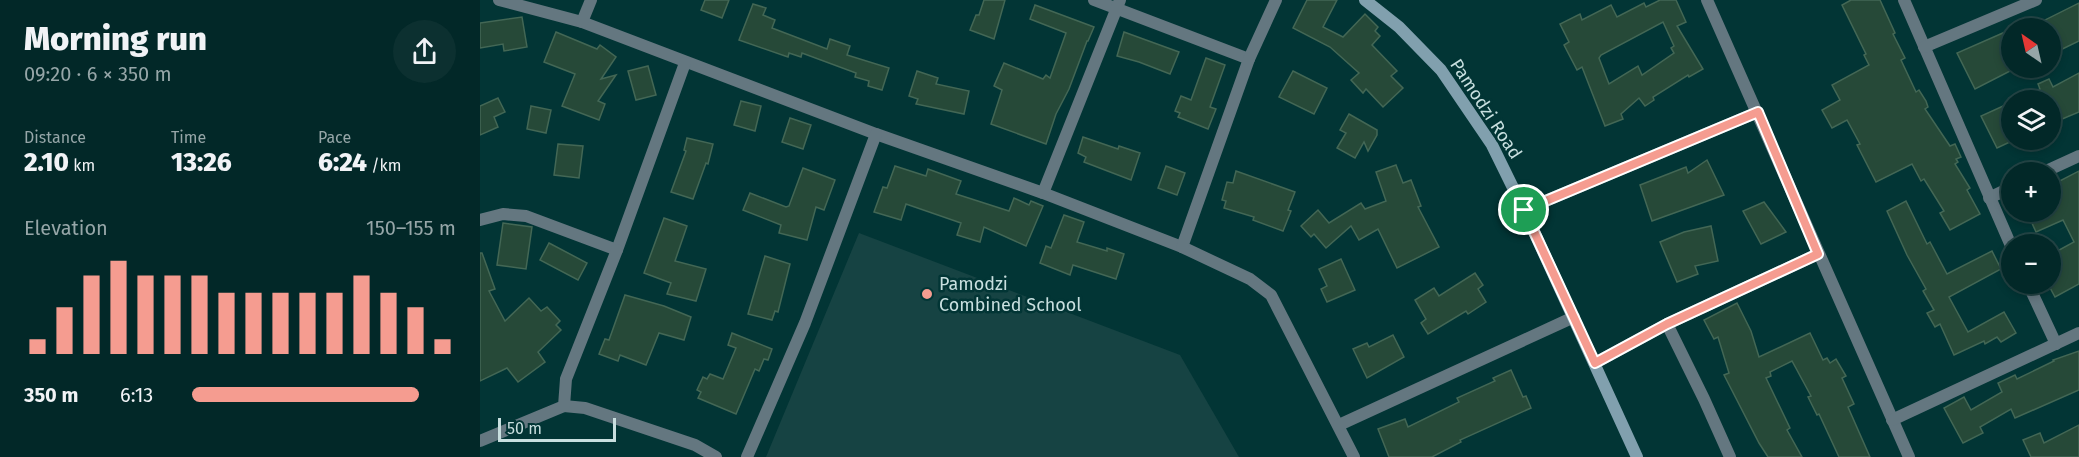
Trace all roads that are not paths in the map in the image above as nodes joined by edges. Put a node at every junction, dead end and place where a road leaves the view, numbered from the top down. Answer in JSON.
{"nodes":[{"id":1,"x":499,"y":0,"type":"edge"},
{"id":2,"x":591,"y":0,"type":"edge"},
{"id":3,"x":1094,"y":0,"type":"edge"},
{"id":4,"x":1276,"y":0,"type":"edge"},
{"id":5,"x":1365,"y":0,"type":"edge"},
{"id":6,"x":1707,"y":0,"type":"edge"},
{"id":7,"x":1904,"y":0,"type":"edge"},
{"id":8,"x":2036,"y":0,"type":"edge"},
{"id":9,"x":1119,"y":4,"type":"edge"},
{"id":10,"x":582,"y":22,"type":"junction"},
{"id":11,"x":1924,"y":47,"type":"junction"},
{"id":12,"x":1249,"y":59,"type":"junction"},
{"id":13,"x":685,"y":63,"type":"junction"},
{"id":14,"x":1758,"y":112,"type":"junction"},
{"id":15,"x":876,"y":134,"type":"junction"},
{"id":16,"x":2079,"y":156,"type":"edge"},
{"id":17,"x":2061,"y":164,"type":"edge"},
{"id":18,"x":2001,"y":192,"type":"edge"},
{"id":19,"x":1043,"y":193,"type":"junction"},
{"id":20,"x":1989,"y":198,"type":"junction"},
{"id":21,"x":1524,"y":210,"type":"junction"},
{"id":22,"x":480,"y":220,"type":"edge"},
{"id":23,"x":2006,"y":234,"type":"edge"},
{"id":24,"x":1182,"y":247,"type":"junction"},
{"id":25,"x":617,"y":250,"type":"junction"},
{"id":26,"x":1818,"y":254,"type":"junction"},
{"id":27,"x":2033,"y":294,"type":"edge"},
{"id":28,"x":1574,"y":317,"type":"junction"},
{"id":29,"x":1667,"y":324,"type":"junction"},
{"id":30,"x":2079,"y":333,"type":"edge"},
{"id":31,"x":2056,"y":344,"type":"junction"},
{"id":32,"x":1595,"y":363,"type":"junction"},
{"id":33,"x":564,"y":406,"type":"junction"},
{"id":34,"x":1892,"y":420,"type":"junction"},
{"id":35,"x":1339,"y":425,"type":"junction"},
{"id":36,"x":480,"y":441,"type":"edge"},
{"id":37,"x":716,"y":457,"type":"edge"},
{"id":38,"x":747,"y":457,"type":"edge"},
{"id":39,"x":1354,"y":457,"type":"edge"},
{"id":40,"x":1637,"y":457,"type":"edge"},
{"id":41,"x":1730,"y":457,"type":"edge"},
{"id":42,"x":1909,"y":457,"type":"edge"}],
"edges":[{"from":1,"to":10,"type":"street"},
{"from":2,"to":10,"type":"street"},
{"from":3,"to":9,"type":"street"},
{"from":4,"to":12,"type":"street"},
{"from":5,"to":21,"type":"street","name":"Pamodzi Road"},
{"from":6,"to":14,"type":"street"},
{"from":7,"to":11,"type":"street"},
{"from":8,"to":11,"type":"street"},
{"from":9,"to":12,"type":"street"},
{"from":9,"to":19,"type":"street"},
{"from":10,"to":13,"type":"street"},
{"from":11,"to":20,"type":"street"},
{"from":12,"to":24,"type":"street"},
{"from":13,"to":15,"type":"street"},
{"from":13,"to":25,"type":"street"},
{"from":14,"to":21,"type":"street"},
{"from":14,"to":26,"type":"street"},
{"from":15,"to":19,"type":"street"},
{"from":15,"to":38,"type":"street"},
{"from":16,"to":17,"type":"street"},
{"from":18,"to":20,"type":"street"},
{"from":19,"to":24,"type":"street"},
{"from":20,"to":23,"type":"street"},
{"from":21,"to":28,"type":"street","name":"Pamodzi Road"},
{"from":22,"to":25,"type":"street"},
{"from":24,"to":35,"type":"street"},
{"from":25,"to":33,"type":"street"},
{"from":26,"to":29,"type":"street"},
{"from":26,"to":34,"type":"street"},
{"from":27,"to":31,"type":"street"},
{"from":28,"to":32,"type":"street","name":"Pamodzi Road"},
{"from":28,"to":35,"type":"street"},
{"from":29,"to":32,"type":"street"},
{"from":29,"to":41,"type":"street"},
{"from":30,"to":31,"type":"street"},
{"from":31,"to":34,"type":"street"},
{"from":32,"to":40,"type":"street","name":"Pamodzi Road"},
{"from":33,"to":36,"type":"street"},
{"from":33,"to":37,"type":"street"},
{"from":34,"to":42,"type":"street"},
{"from":35,"to":39,"type":"street"}]}
